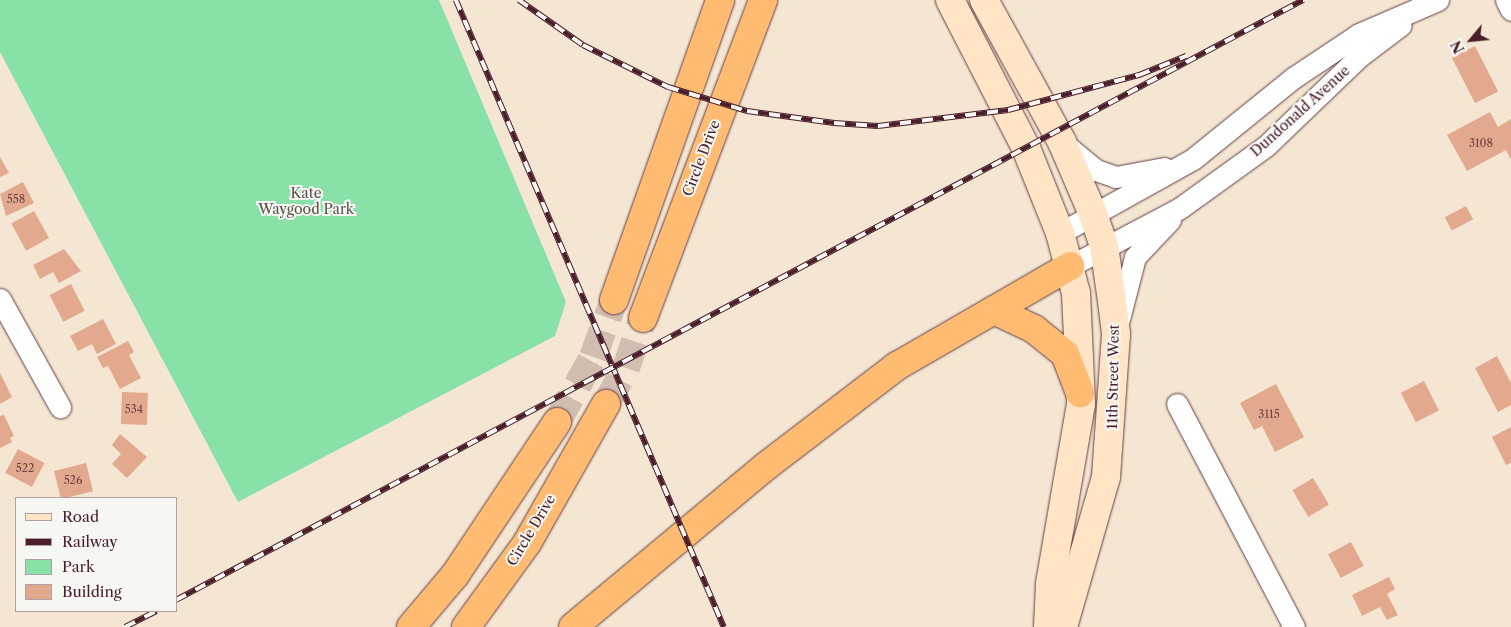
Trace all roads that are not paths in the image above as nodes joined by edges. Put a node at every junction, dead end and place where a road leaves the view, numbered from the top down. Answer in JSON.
{"nodes":[{"id":1,"x":720,"y":0,"type":"edge"},
{"id":2,"x":763,"y":0,"type":"edge"},
{"id":3,"x":950,"y":0,"type":"edge"},
{"id":4,"x":984,"y":0,"type":"edge"},
{"id":5,"x":1438,"y":0,"type":"edge"},
{"id":6,"x":1506,"y":0,"type":"edge"},
{"id":7,"x":1511,"y":10,"type":"edge"},
{"id":8,"x":1418,"y":11,"type":"junction"},
{"id":9,"x":1062,"y":142,"type":"junction"},
{"id":10,"x":1194,"y":159,"type":"junction"},
{"id":11,"x":1180,"y":208,"type":"junction"},
{"id":12,"x":1093,"y":214,"type":"junction"},
{"id":13,"x":1060,"y":233,"type":"junction"},
{"id":14,"x":1104,"y":246,"type":"junction"},
{"id":15,"x":1070,"y":266,"type":"junction"},
{"id":16,"x":0,"y":299,"type":"edge"},
{"id":17,"x":614,"y":300,"type":"tunnel mouth"},
{"id":18,"x":994,"y":310,"type":"junction"},
{"id":19,"x":643,"y":318,"type":"tunnel mouth"},
{"id":20,"x":1116,"y":334,"type":"junction"},
{"id":21,"x":1080,"y":393,"type":"junction"},
{"id":22,"x":606,"y":404,"type":"tunnel mouth"},
{"id":23,"x":1177,"y":404,"type":"dead end"},
{"id":24,"x":60,"y":406,"type":"dead end"},
{"id":25,"x":556,"y":422,"type":"tunnel mouth"},
{"id":26,"x":411,"y":627,"type":"edge"},
{"id":27,"x":466,"y":627,"type":"edge"},
{"id":28,"x":573,"y":627,"type":"edge"},
{"id":29,"x":1048,"y":627,"type":"edge"},
{"id":30,"x":1063,"y":627,"type":"edge"},
{"id":31,"x":1294,"y":627,"type":"edge"}],
"edges":[{"from":1,"to":17,"type":"highway"},
{"from":2,"to":19,"type":"highway","name":"Circle Drive"},
{"from":3,"to":13,"type":"main road"},
{"from":4,"to":9,"type":"main road","name":"11th Street West"},
{"from":5,"to":8,"type":"street","name":"Dundonald Avenue"},
{"from":6,"to":7,"type":"street"},
{"from":8,"to":10,"type":"street","name":"Dundonald Avenue"},
{"from":8,"to":11,"type":"street","name":"Dundonald Avenue"},
{"from":9,"to":10,"type":"street","name":"Dundonald Avenue"},
{"from":9,"to":12,"type":"main road","name":"11th Street West"},
{"from":10,"to":12,"type":"street","name":"Dundonald Avenue"},
{"from":11,"to":14,"type":"street","name":"Dundonald Avenue"},
{"from":11,"to":20,"type":"street","name":"Dundonald Avenue"},
{"from":12,"to":13,"type":"street","name":"Dundonald Avenue"},
{"from":12,"to":14,"type":"main road","name":"11th Street West"},
{"from":13,"to":15,"type":"main road"},
{"from":14,"to":15,"type":"street","name":"Dundonald Avenue"},
{"from":14,"to":20,"type":"main road","name":"11th Street West"},
{"from":15,"to":18,"type":"highway"},
{"from":15,"to":21,"type":"main road"},
{"from":16,"to":24,"type":"street"},
{"from":18,"to":21,"type":"highway"},
{"from":18,"to":28,"type":"highway"},
{"from":20,"to":30,"type":"main road","name":"11th Street West"},
{"from":21,"to":29,"type":"main road"},
{"from":22,"to":27,"type":"highway","name":"Circle Drive"},
{"from":23,"to":31,"type":"street"},
{"from":25,"to":26,"type":"highway"}]}
